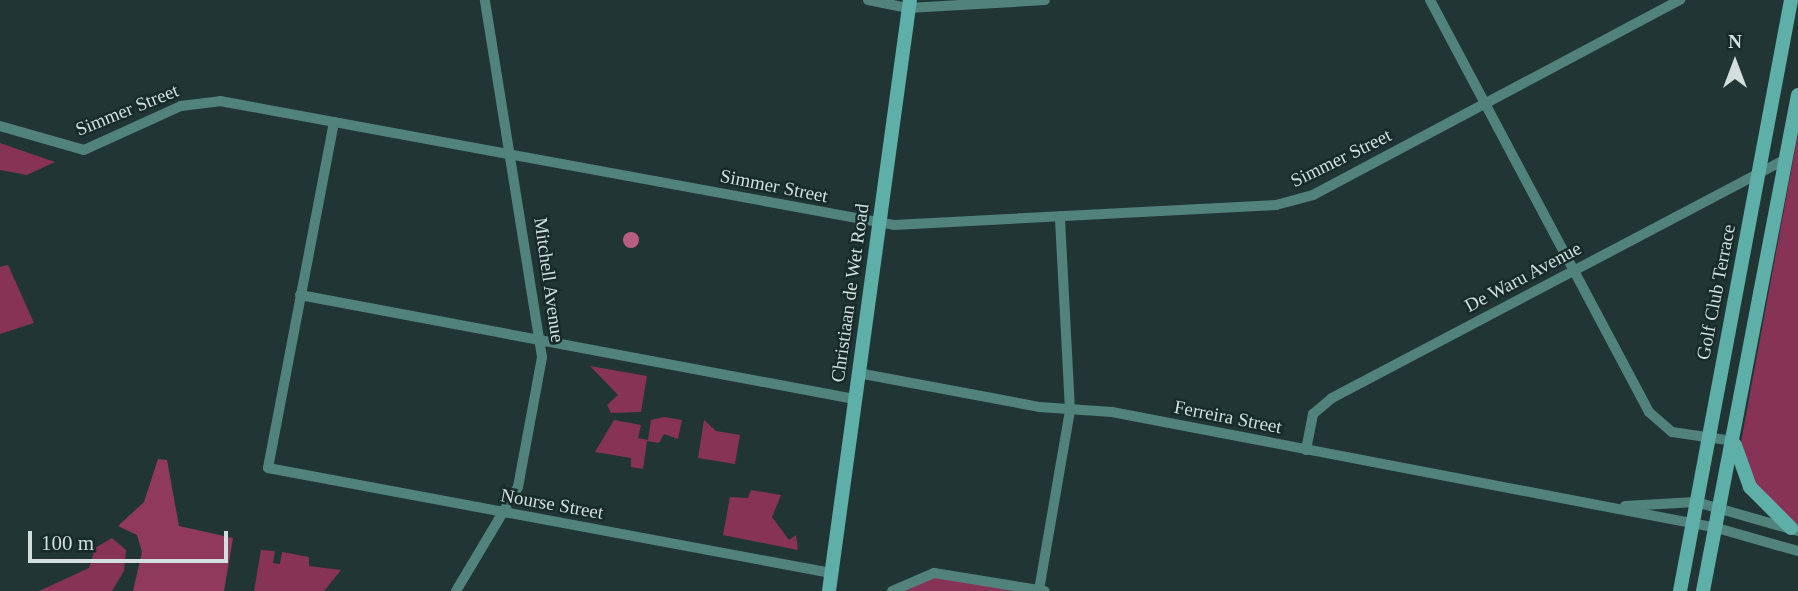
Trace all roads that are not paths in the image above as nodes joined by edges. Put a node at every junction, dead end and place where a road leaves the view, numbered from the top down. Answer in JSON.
{"nodes":[{"id":1,"x":485,"y":0,"type":"edge"},
{"id":2,"x":868,"y":0,"type":"edge"},
{"id":3,"x":1045,"y":0,"type":"edge"},
{"id":4,"x":1430,"y":0,"type":"edge"},
{"id":5,"x":1680,"y":0,"type":"edge"},
{"id":6,"x":1791,"y":0,"type":"edge"},
{"id":7,"x":909,"y":4,"type":"edge"},
{"id":8,"x":1798,"y":95,"type":"edge"},
{"id":9,"x":1482,"y":105,"type":"junction"},
{"id":10,"x":334,"y":122,"type":"junction"},
{"id":11,"x":0,"y":126,"type":"edge"},
{"id":12,"x":512,"y":156,"type":"junction"},
{"id":13,"x":1786,"y":159,"type":"junction"},
{"id":14,"x":1757,"y":173,"type":"junction"},
{"id":15,"x":1060,"y":216,"type":"junction"},
{"id":16,"x":880,"y":224,"type":"junction"},
{"id":17,"x":1574,"y":270,"type":"junction"},
{"id":18,"x":300,"y":295,"type":"junction"},
{"id":19,"x":541,"y":340,"type":"junction"},
{"id":20,"x":859,"y":373,"type":"junction"},
{"id":21,"x":854,"y":400,"type":"junction"},
{"id":22,"x":1070,"y":410,"type":"junction"},
{"id":23,"x":1708,"y":437,"type":"junction"},
{"id":24,"x":1734,"y":440,"type":"junction"},
{"id":25,"x":1306,"y":450,"type":"junction"},
{"id":26,"x":1696,"y":502,"type":"junction"},
{"id":27,"x":1590,"y":505,"type":"junction"},
{"id":28,"x":1720,"y":505,"type":"junction"},
{"id":29,"x":506,"y":514,"type":"junction"},
{"id":30,"x":1693,"y":524,"type":"junction"},
{"id":31,"x":1717,"y":528,"type":"junction"},
{"id":32,"x":1794,"y":529,"type":"edge"},
{"id":33,"x":1798,"y":551,"type":"edge"},
{"id":34,"x":831,"y":573,"type":"junction"},
{"id":35,"x":1042,"y":590,"type":"edge"},
{"id":36,"x":456,"y":591,"type":"edge"},
{"id":37,"x":829,"y":591,"type":"edge"},
{"id":38,"x":892,"y":591,"type":"edge"},
{"id":39,"x":1680,"y":591,"type":"edge"},
{"id":40,"x":1703,"y":591,"type":"edge"}],
"edges":[{"from":1,"to":12,"type":"street","name":"Mitchell Avenue"},
{"from":2,"to":7,"type":"street"},
{"from":3,"to":7,"type":"street"},
{"from":4,"to":9,"type":"street"},
{"from":5,"to":9,"type":"street","name":"Simmer Street"},
{"from":6,"to":14,"type":"street","name":"Golf Club Terrace"},
{"from":7,"to":16,"type":"street","name":"Christiaan de Wet Road"},
{"from":8,"to":13,"type":"street"},
{"from":9,"to":15,"type":"street","name":"Simmer Street"},
{"from":9,"to":17,"type":"street"},
{"from":10,"to":11,"type":"street","name":"Simmer Street"},
{"from":10,"to":12,"type":"street","name":"Simmer Street"},
{"from":10,"to":18,"type":"street"},
{"from":12,"to":16,"type":"street","name":"Simmer Street"},
{"from":12,"to":19,"type":"street","name":"Mitchell Avenue"},
{"from":13,"to":14,"type":"street","name":"De Waru Avenue"},
{"from":13,"to":24,"type":"street"},
{"from":14,"to":17,"type":"street","name":"De Waru Avenue"},
{"from":14,"to":23,"type":"street","name":"Golf Club Terrace"},
{"from":15,"to":16,"type":"street","name":"Simmer Street"},
{"from":15,"to":22,"type":"street"},
{"from":16,"to":20,"type":"street","name":"Christiaan de Wet Road"},
{"from":17,"to":23,"type":"street"},
{"from":17,"to":25,"type":"street","name":"De Waru Avenue"},
{"from":18,"to":19,"type":"street"},
{"from":18,"to":29,"type":"street","name":"Nourse Street"},
{"from":19,"to":21,"type":"street"},
{"from":19,"to":29,"type":"street","name":"Mitchell Avenue"},
{"from":20,"to":21,"type":"street","name":"Christiaan de Wet Road"},
{"from":20,"to":22,"type":"street","name":"Ferreira Street"},
{"from":21,"to":34,"type":"street","name":"Christiaan de Wet Road"},
{"from":22,"to":25,"type":"street","name":"Ferreira Street"},
{"from":22,"to":35,"type":"street"},
{"from":23,"to":24,"type":"street"},
{"from":23,"to":26,"type":"street","name":"Golf Club Terrace"},
{"from":24,"to":28,"type":"street"},
{"from":24,"to":32,"type":"street"},
{"from":25,"to":27,"type":"street","name":"Ferreira Street"},
{"from":26,"to":27,"type":"street","name":"Ferreira Street"},
{"from":26,"to":28,"type":"street","name":"Ferreira Street"},
{"from":26,"to":30,"type":"street","name":"Golf Club Terrace"},
{"from":27,"to":30,"type":"street","name":"Ferreira Street"},
{"from":28,"to":31,"type":"street"},
{"from":28,"to":32,"type":"street","name":"Ferreira Street"},
{"from":29,"to":34,"type":"street","name":"Nourse Street"},
{"from":29,"to":36,"type":"street","name":"Mitchell Avenue"},
{"from":30,"to":31,"type":"street","name":"Ferreira Street"},
{"from":30,"to":39,"type":"street","name":"Golf Club Terrace"},
{"from":31,"to":33,"type":"street","name":"Ferreira Street"},
{"from":31,"to":40,"type":"street"},
{"from":34,"to":37,"type":"street","name":"Christiaan de Wet Road"},
{"from":35,"to":38,"type":"street"}]}
